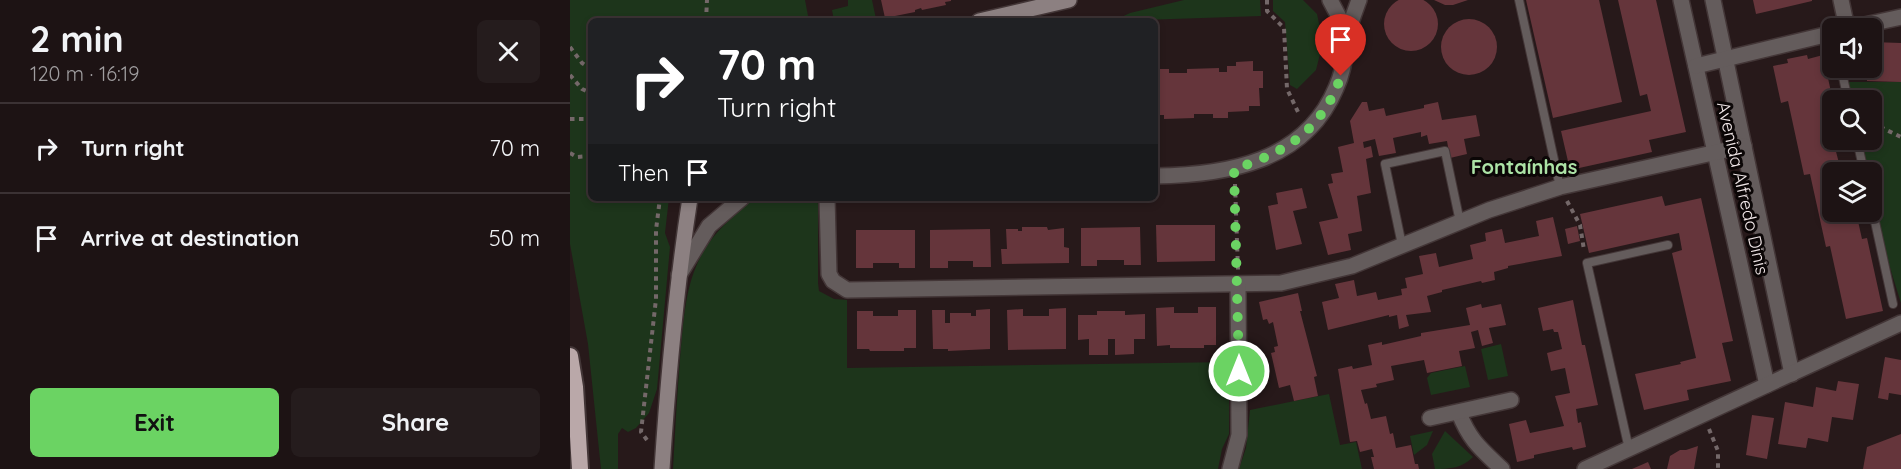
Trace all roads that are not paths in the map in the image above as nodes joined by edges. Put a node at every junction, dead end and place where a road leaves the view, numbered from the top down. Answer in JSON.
{"nodes":[{"id":1,"x":1069,"y":0,"type":"edge"},
{"id":2,"x":1330,"y":0,"type":"edge"},
{"id":3,"x":1359,"y":0,"type":"edge"},
{"id":4,"x":1519,"y":0,"type":"edge"},
{"id":5,"x":1681,"y":0,"type":"edge"},
{"id":6,"x":1713,"y":0,"type":"edge"},
{"id":7,"x":1841,"y":0,"type":"edge"},
{"id":8,"x":1901,"y":16,"type":"edge"},
{"id":9,"x":992,"y":18,"type":"edge"},
{"id":10,"x":1846,"y":18,"type":"edge"},
{"id":11,"x":1882,"y":20,"type":"edge"},
{"id":12,"x":1348,"y":34,"type":"junction"},
{"id":13,"x":1822,"y":36,"type":"edge"},
{"id":14,"x":1726,"y":59,"type":"junction"},
{"id":15,"x":1696,"y":66,"type":"junction"},
{"id":16,"x":1744,"y":146,"type":"junction"},
{"id":17,"x":1715,"y":153,"type":"junction"},
{"id":18,"x":1158,"y":176,"type":"edge"},
{"id":19,"x":1560,"y":187,"type":"junction"},
{"id":20,"x":690,"y":201,"type":"edge"},
{"id":21,"x":738,"y":201,"type":"edge"},
{"id":22,"x":827,"y":201,"type":"edge"},
{"id":23,"x":1460,"y":222,"type":"junction"},
{"id":24,"x":1875,"y":222,"type":"edge"},
{"id":25,"x":1402,"y":245,"type":"junction"},
{"id":26,"x":1668,"y":245,"type":"dead end"},
{"id":27,"x":679,"y":275,"type":"junction"},
{"id":28,"x":1238,"y":285,"type":"junction"},
{"id":29,"x":1893,"y":304,"type":"dead end"},
{"id":30,"x":1901,"y":323,"type":"edge"},
{"id":31,"x":570,"y":356,"type":"edge"},
{"id":32,"x":1792,"y":374,"type":"junction"},
{"id":33,"x":1767,"y":385,"type":"junction"},
{"id":34,"x":1511,"y":400,"type":"dead end"},
{"id":35,"x":1459,"y":413,"type":"junction"},
{"id":36,"x":1430,"y":417,"type":"dead end"},
{"id":37,"x":1629,"y":449,"type":"junction"},
{"id":38,"x":580,"y":469,"type":"edge"},
{"id":39,"x":662,"y":469,"type":"edge"},
{"id":40,"x":1230,"y":469,"type":"edge"},
{"id":41,"x":1503,"y":469,"type":"edge"},
{"id":42,"x":1585,"y":469,"type":"edge"}],
"edges":[{"from":1,"to":9,"type":"main road"},
{"from":2,"to":12,"type":"street"},
{"from":3,"to":12,"type":"street"},
{"from":4,"to":19,"type":"lane"},
{"from":5,"to":15,"type":"street","name":"Avenida Alfredo Dinis"},
{"from":6,"to":14,"type":"street","name":"Avenida Alfredo Dinis"},
{"from":7,"to":10,"type":"street"},
{"from":8,"to":11,"type":"street"},
{"from":12,"to":18,"type":"street"},
{"from":13,"to":14,"type":"street"},
{"from":14,"to":15,"type":"street"},
{"from":14,"to":16,"type":"street","name":"Avenida Alfredo Dinis"},
{"from":15,"to":17,"type":"street","name":"Avenida Alfredo Dinis"},
{"from":16,"to":17,"type":"street"},
{"from":16,"to":32,"type":"street","name":"Avenida Alfredo Dinis"},
{"from":17,"to":19,"type":"street"},
{"from":17,"to":33,"type":"street","name":"Avenida Alfredo Dinis"},
{"from":19,"to":23,"type":"street"},
{"from":20,"to":27,"type":"main road"},
{"from":21,"to":27,"type":"street"},
{"from":22,"to":28,"type":"street"},
{"from":23,"to":25,"type":"street"},
{"from":23,"to":25,"type":"lane"},
{"from":24,"to":29,"type":"lane"},
{"from":25,"to":28,"type":"street"},
{"from":26,"to":37,"type":"lane"},
{"from":27,"to":39,"type":"main road"},
{"from":28,"to":40,"type":"street"},
{"from":30,"to":32,"type":"street"},
{"from":31,"to":38,"type":"highway"},
{"from":32,"to":33,"type":"street"},
{"from":33,"to":37,"type":"street"},
{"from":34,"to":35,"type":"street"},
{"from":35,"to":36,"type":"street"},
{"from":35,"to":41,"type":"street"},
{"from":37,"to":42,"type":"street"}]}
